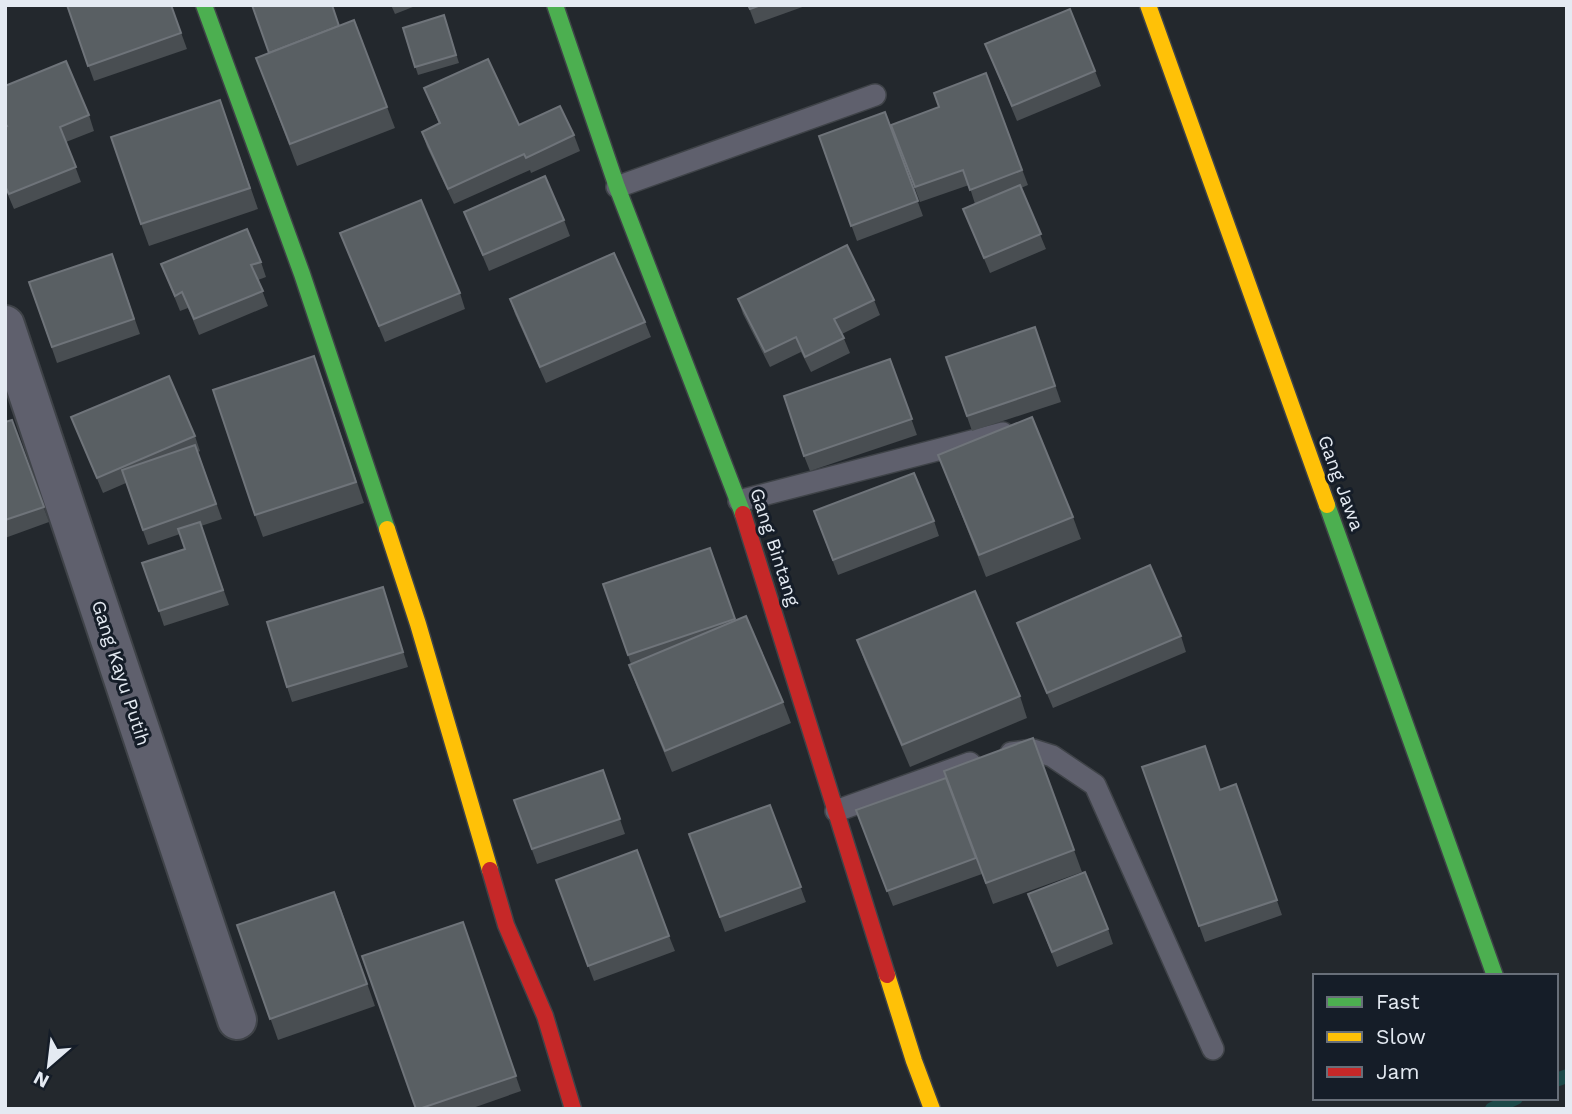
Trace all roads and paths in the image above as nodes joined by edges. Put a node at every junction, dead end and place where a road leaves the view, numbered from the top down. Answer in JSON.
{"nodes":[{"id":1,"x":204,"y":5,"type":"edge"},
{"id":2,"x":555,"y":5,"type":"edge"},
{"id":3,"x":1148,"y":5,"type":"edge"},
{"id":4,"x":875,"y":95,"type":"dead end"},
{"id":5,"x":617,"y":187,"type":"junction"},
{"id":6,"x":5,"y":325,"type":"edge"},
{"id":7,"x":1018,"y":429,"type":"edge"},
{"id":8,"x":739,"y":502,"type":"junction"},
{"id":9,"x":836,"y":811,"type":"junction"},
{"id":10,"x":1493,"y":974,"type":"edge"},
{"id":11,"x":237,"y":1020,"type":"dead end"},
{"id":12,"x":1213,"y":1049,"type":"dead end"},
{"id":13,"x":572,"y":1109,"type":"edge"},
{"id":14,"x":932,"y":1109,"type":"edge"}],
"edges":[{"from":1,"to":13,"type":"street"},
{"from":2,"to":5,"type":"street","name":"Gang Bintang"},
{"from":3,"to":10,"type":"street","name":"Gang Jawa"},
{"from":4,"to":5,"type":"lane"},
{"from":5,"to":8,"type":"street","name":"Gang Bintang"},
{"from":6,"to":11,"type":"street","name":"Gang Kayu Putih"},
{"from":7,"to":8,"type":"lane"},
{"from":8,"to":9,"type":"street","name":"Gang Bintang"},
{"from":9,"to":12,"type":"lane"},
{"from":9,"to":14,"type":"street","name":"Gang Bintang"}]}
